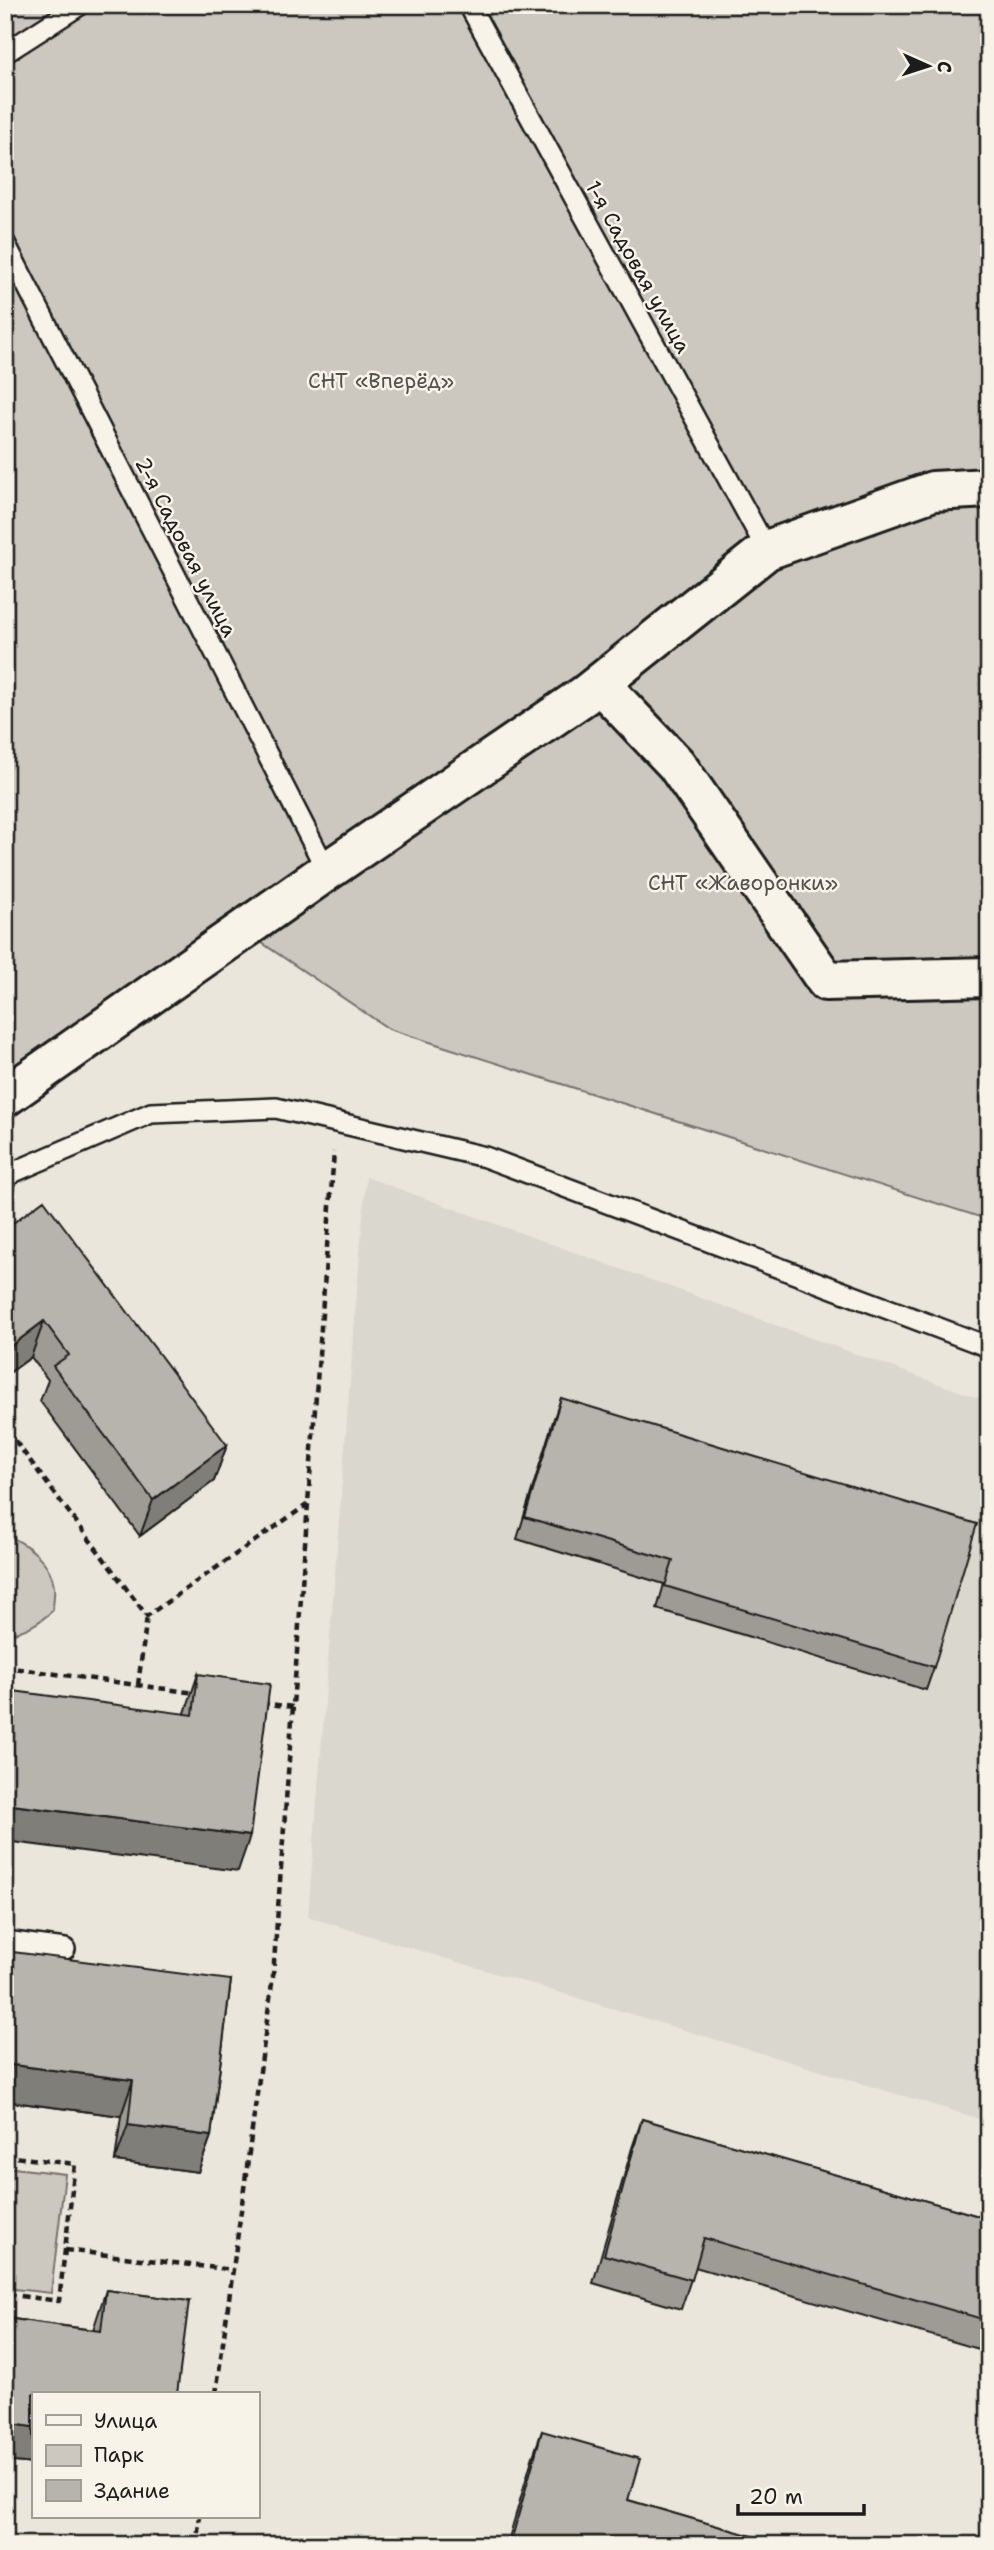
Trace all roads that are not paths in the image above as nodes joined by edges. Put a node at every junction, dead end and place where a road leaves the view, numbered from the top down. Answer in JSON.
{"nodes":[{"id":1,"x":80,"y":5,"type":"edge"},
{"id":2,"x":468,"y":5,"type":"edge"},
{"id":3,"x":5,"y":52,"type":"edge"},
{"id":4,"x":5,"y":243,"type":"edge"},
{"id":5,"x":989,"y":488,"type":"edge"},
{"id":6,"x":767,"y":550,"type":"junction"},
{"id":7,"x":600,"y":684,"type":"junction"},
{"id":8,"x":327,"y":871,"type":"junction"},
{"id":9,"x":989,"y":977,"type":"edge"},
{"id":10,"x":5,"y":1097,"type":"edge"},
{"id":11,"x":5,"y":1178,"type":"edge"},
{"id":12,"x":989,"y":1347,"type":"edge"},
{"id":13,"x":5,"y":1941,"type":"edge"},
{"id":14,"x":65,"y":1949,"type":"dead end"}],
"edges":[{"from":1,"to":3,"type":"lane"},
{"from":2,"to":6,"type":"lane","name":"1-я Садовая улица"},
{"from":4,"to":8,"type":"lane","name":"2-я Садовая улица"},
{"from":5,"to":6,"type":"street"},
{"from":6,"to":7,"type":"street"},
{"from":7,"to":8,"type":"street"},
{"from":7,"to":9,"type":"street"},
{"from":8,"to":10,"type":"street"},
{"from":11,"to":12,"type":"lane"},
{"from":13,"to":14,"type":"lane"}]}
